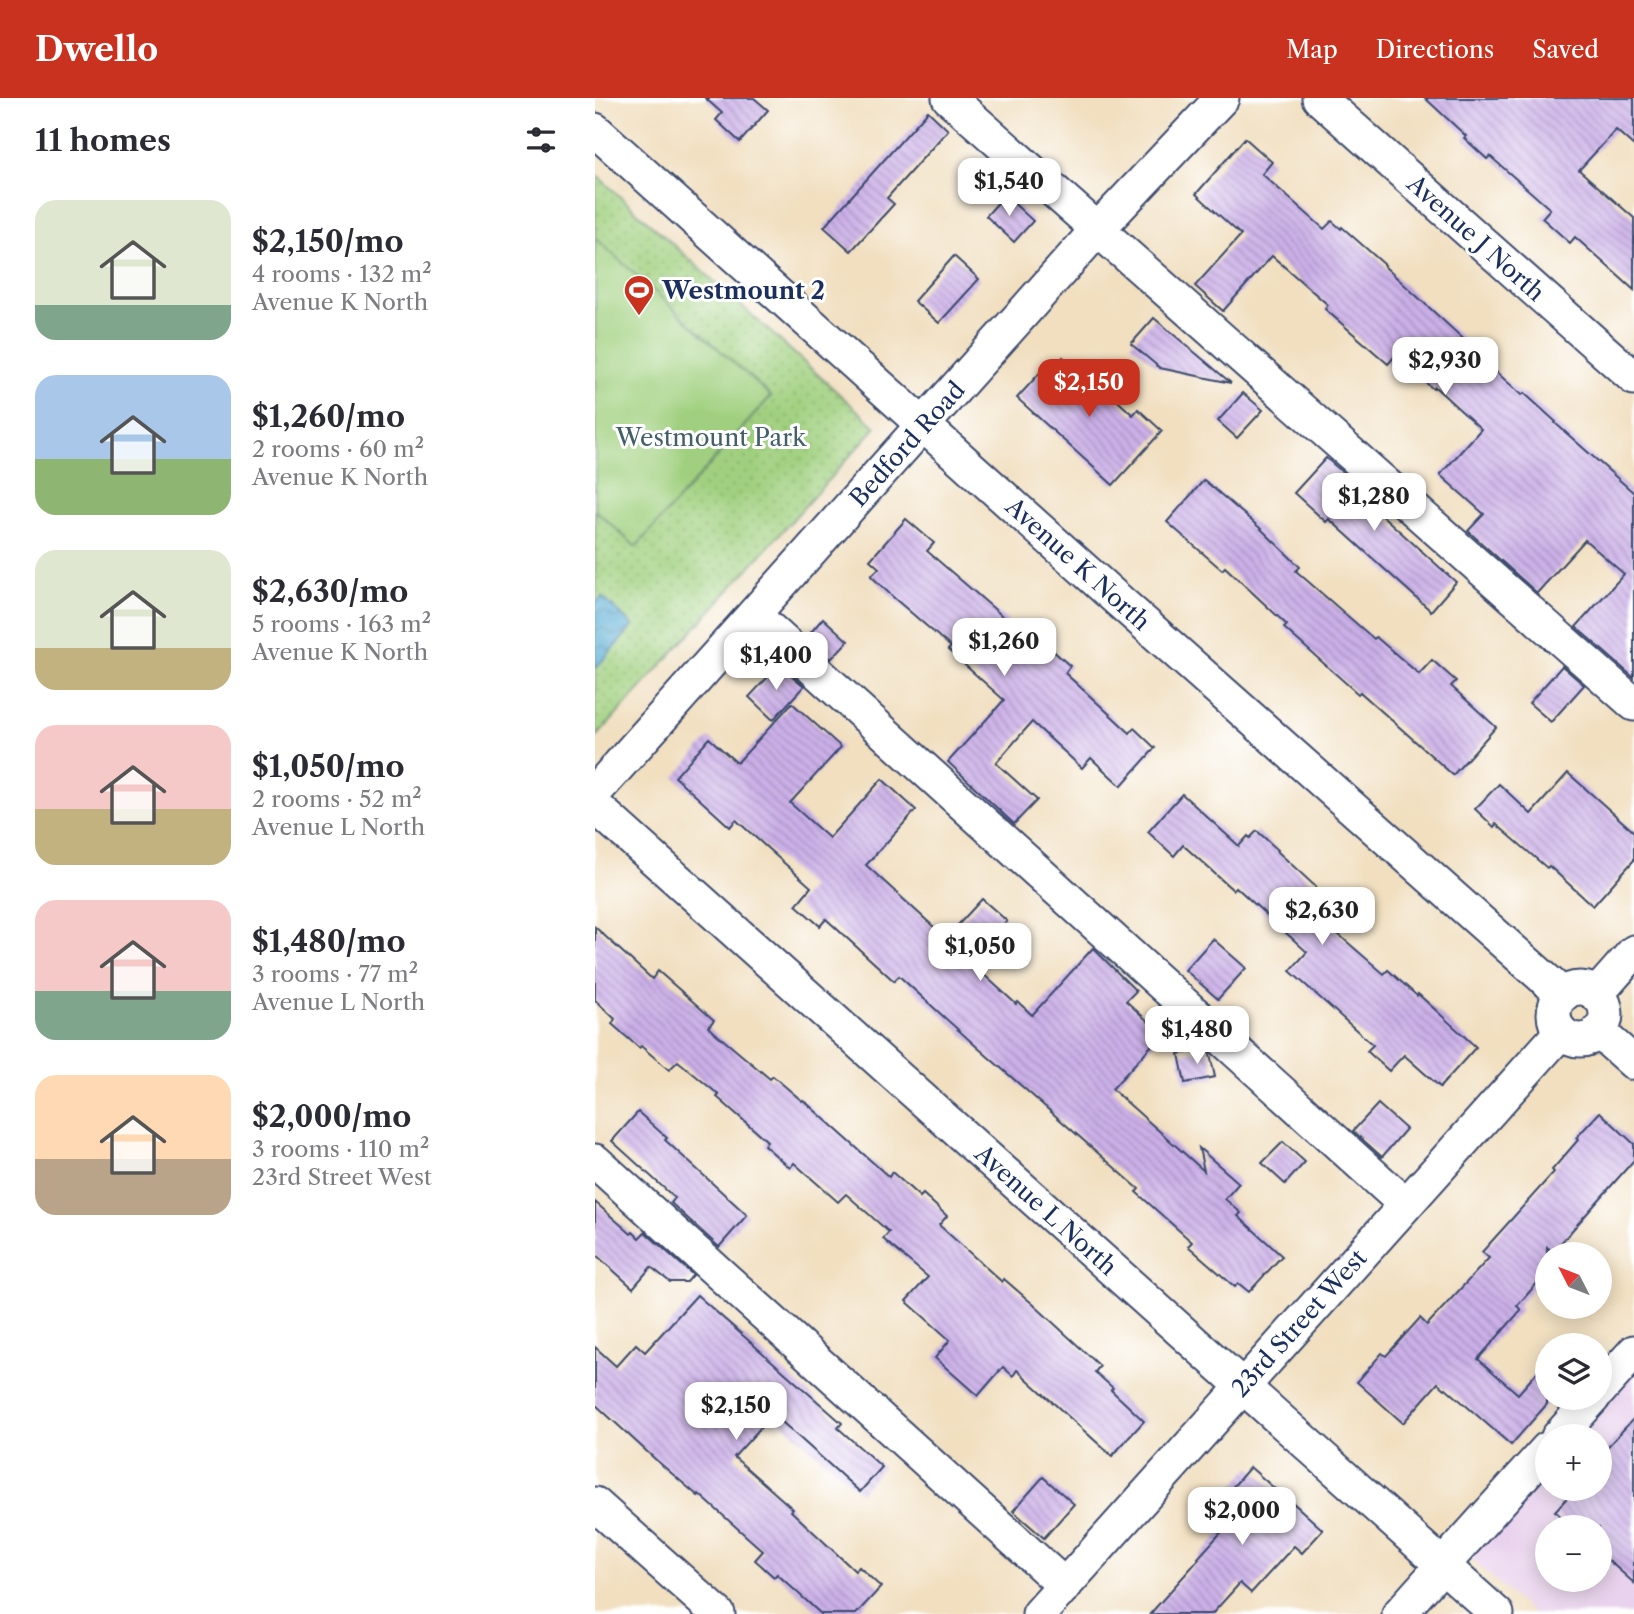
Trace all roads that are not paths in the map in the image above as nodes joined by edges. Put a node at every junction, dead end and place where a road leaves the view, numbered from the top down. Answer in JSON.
{"nodes":[{"id":1,"x":950,"y":98,"type":"edge"},
{"id":2,"x":1222,"y":98,"type":"edge"},
{"id":3,"x":1319,"y":98,"type":"edge"},
{"id":4,"x":595,"y":130,"type":"edge"},
{"id":5,"x":1097,"y":230,"type":"junction"},
{"id":6,"x":1634,"y":378,"type":"edge"},
{"id":7,"x":924,"y":426,"type":"junction"},
{"id":8,"x":754,"y":615,"type":"junction"},
{"id":9,"x":1634,"y":704,"type":"edge"},
{"id":10,"x":595,"y":792,"type":"edge"},
{"id":11,"x":595,"y":806,"type":"edge"},
{"id":12,"x":1634,"y":952,"type":"edge"},
{"id":13,"x":1563,"y":995,"type":"junction"},
{"id":14,"x":1596,"y":995,"type":"junction"},
{"id":15,"x":1598,"y":1031,"type":"junction"},
{"id":16,"x":1560,"y":1032,"type":"junction"},
{"id":17,"x":1634,"y":1063,"type":"edge"},
{"id":18,"x":595,"y":1161,"type":"edge"},
{"id":19,"x":1405,"y":1204,"type":"junction"},
{"id":20,"x":1634,"y":1352,"type":"edge"},
{"id":21,"x":1612,"y":1377,"type":"edge"},
{"id":22,"x":1243,"y":1385,"type":"junction"},
{"id":23,"x":1582,"y":1410,"type":"edge"},
{"id":24,"x":1570,"y":1424,"type":"edge"},
{"id":25,"x":1535,"y":1462,"type":"edge"},
{"id":26,"x":595,"y":1504,"type":"edge"},
{"id":27,"x":1443,"y":1565,"type":"junction"},
{"id":28,"x":1065,"y":1586,"type":"junction"},
{"id":29,"x":718,"y":1614,"type":"edge"},
{"id":30,"x":1039,"y":1614,"type":"edge"},
{"id":31,"x":1399,"y":1614,"type":"edge"},
{"id":32,"x":1497,"y":1614,"type":"edge"}],
"edges":[{"from":1,"to":5,"type":"street"},
{"from":2,"to":5,"type":"street","name":"Bedford Road"},
{"from":3,"to":6,"type":"street","name":"Avenue J North"},
{"from":4,"to":7,"type":"street","name":"Avenue K North"},
{"from":5,"to":7,"type":"street","name":"Bedford Road"},
{"from":5,"to":9,"type":"street"},
{"from":7,"to":8,"type":"street","name":"Bedford Road"},
{"from":7,"to":13,"type":"street","name":"Avenue K North"},
{"from":8,"to":10,"type":"street","name":"Bedford Road"},
{"from":8,"to":19,"type":"street"},
{"from":11,"to":22,"type":"street","name":"Avenue L North"},
{"from":12,"to":14,"type":"street"},
{"from":13,"to":14,"type":"street"},
{"from":13,"to":16,"type":"street"},
{"from":14,"to":15,"type":"street"},
{"from":15,"to":16,"type":"street"},
{"from":15,"to":17,"type":"street"},
{"from":16,"to":19,"type":"street","name":"23rd Street West"},
{"from":18,"to":28,"type":"street"},
{"from":19,"to":22,"type":"street","name":"23rd Street West"},
{"from":20,"to":21,"type":"street"},
{"from":22,"to":27,"type":"street","name":"Avenue L North"},
{"from":22,"to":28,"type":"street","name":"23rd Street West"},
{"from":23,"to":24,"type":"street"},
{"from":25,"to":27,"type":"street"},
{"from":26,"to":29,"type":"street"},
{"from":27,"to":31,"type":"street"},
{"from":27,"to":32,"type":"street","name":"Avenue L North"},
{"from":28,"to":30,"type":"street","name":"23rd Street West"}]}
